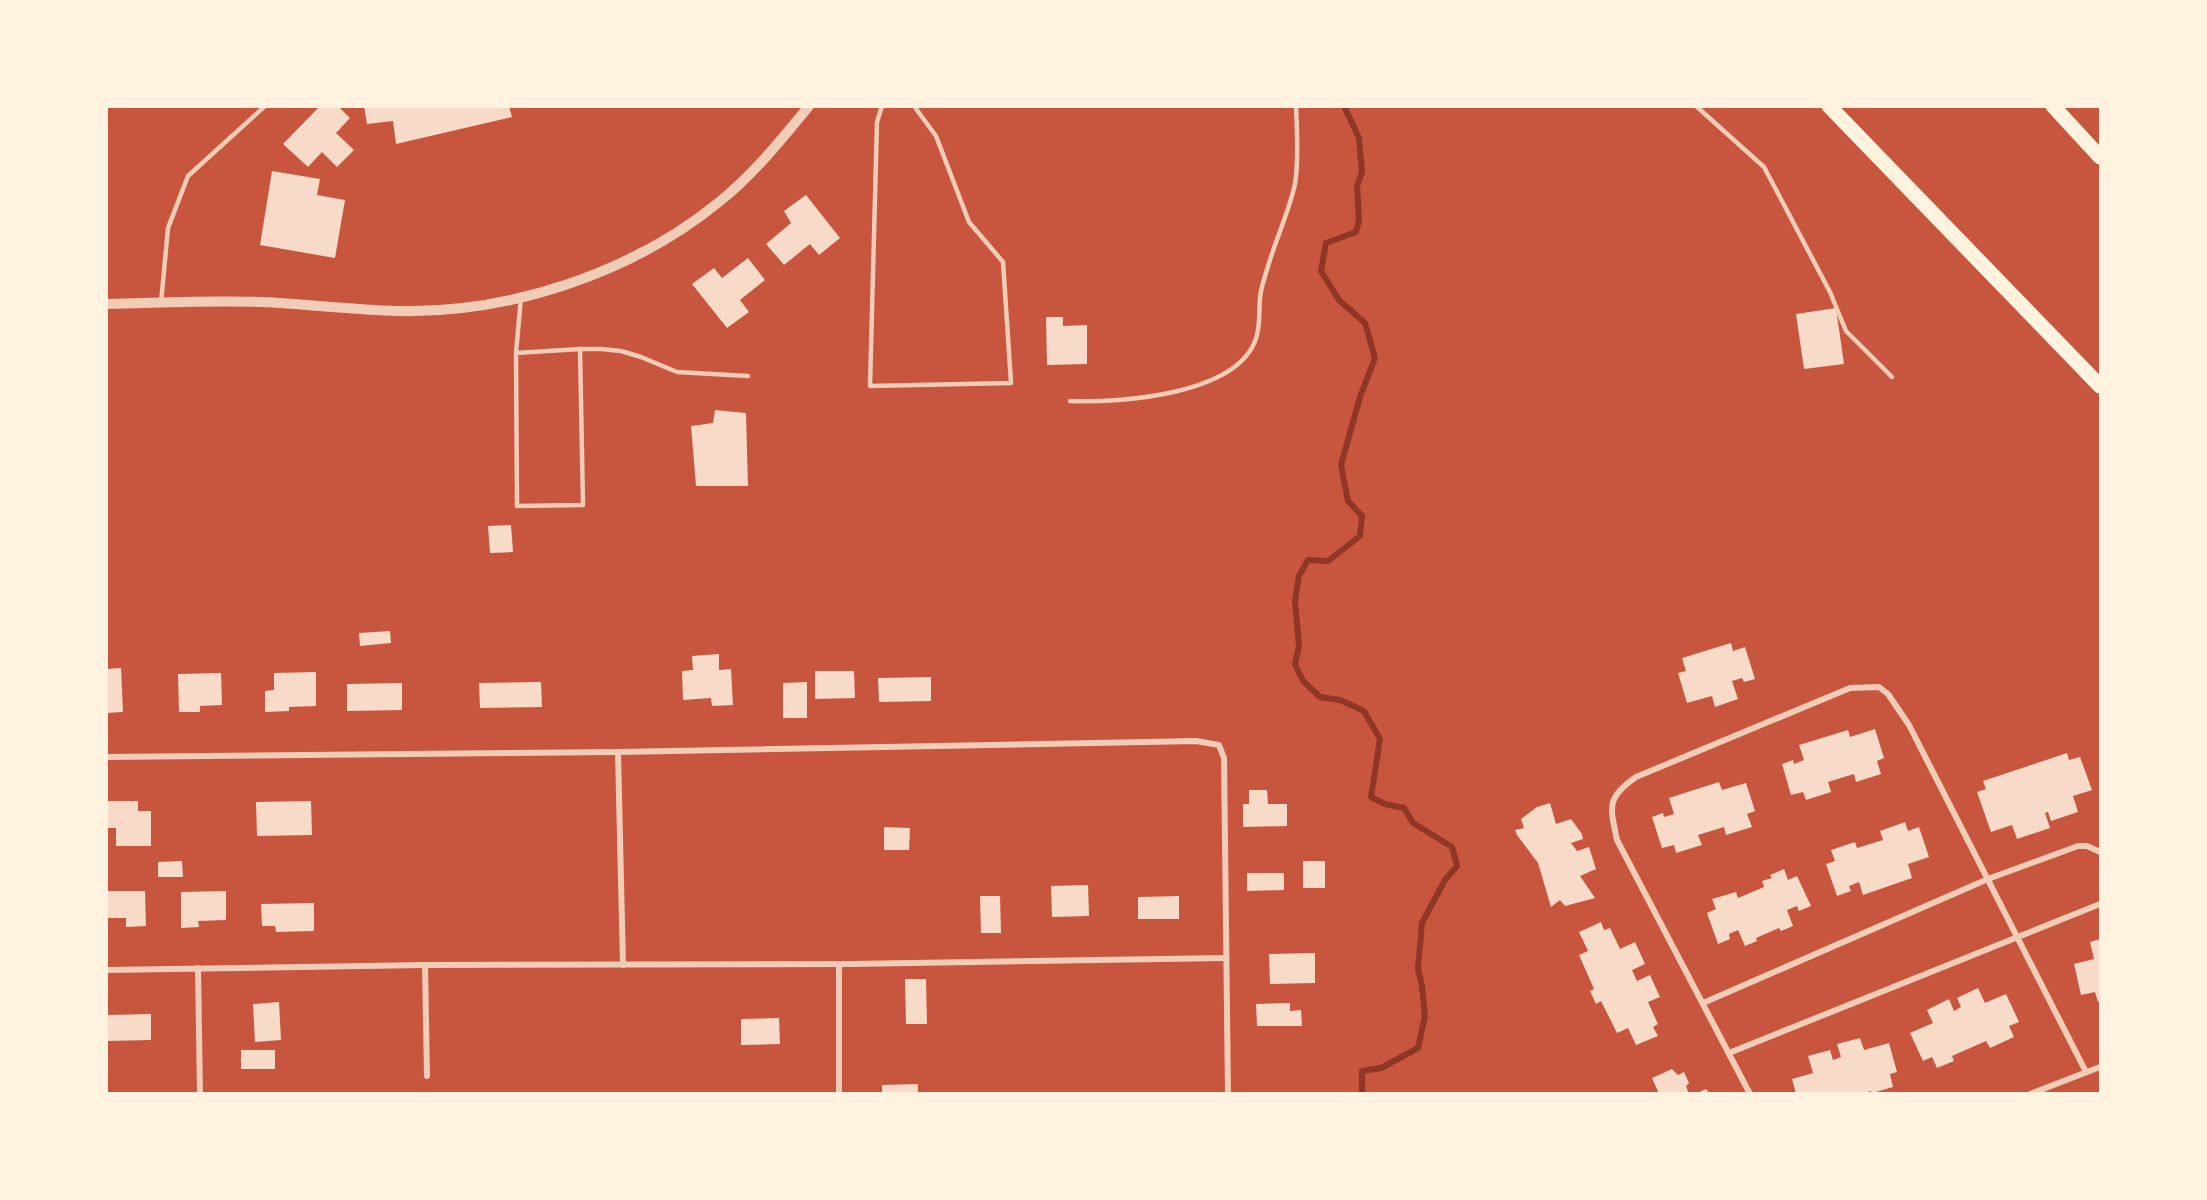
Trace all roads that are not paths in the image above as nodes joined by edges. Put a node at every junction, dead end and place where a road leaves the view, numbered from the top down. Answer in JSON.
{"nodes":[{"id":1,"x":265,"y":106,"type":"edge"},
{"id":2,"x":809,"y":106,"type":"edge"},
{"id":3,"x":882,"y":106,"type":"edge"},
{"id":4,"x":914,"y":106,"type":"edge"},
{"id":5,"x":1296,"y":106,"type":"edge"},
{"id":6,"x":1696,"y":106,"type":"edge"},
{"id":7,"x":1829,"y":106,"type":"edge"},
{"id":8,"x":2053,"y":106,"type":"edge"},
{"id":9,"x":2100,"y":157,"type":"edge"},
{"id":10,"x":521,"y":297,"type":"junction"},
{"id":11,"x":161,"y":303,"type":"junction"},
{"id":12,"x":106,"y":304,"type":"edge"},
{"id":13,"x":580,"y":349,"type":"junction"},
{"id":14,"x":516,"y":353,"type":"junction"},
{"id":15,"x":748,"y":376,"type":"dead end"},
{"id":16,"x":1892,"y":377,"type":"dead end"},
{"id":17,"x":2100,"y":386,"type":"edge"},
{"id":18,"x":1070,"y":400,"type":"dead end"},
{"id":19,"x":618,"y":752,"type":"junction"},
{"id":20,"x":106,"y":757,"type":"edge"},
{"id":21,"x":2100,"y":852,"type":"edge"},
{"id":22,"x":1988,"y":879,"type":"junction"},
{"id":23,"x":2100,"y":904,"type":"edge"},
{"id":24,"x":2018,"y":938,"type":"junction"},
{"id":25,"x":1226,"y":958,"type":"junction"},
{"id":26,"x":839,"y":964,"type":"junction"},
{"id":27,"x":425,"y":965,"type":"junction"},
{"id":28,"x":623,"y":965,"type":"junction"},
{"id":29,"x":198,"y":968,"type":"junction"},
{"id":30,"x":106,"y":970,"type":"edge"},
{"id":31,"x":1703,"y":1003,"type":"junction"},
{"id":32,"x":1729,"y":1053,"type":"junction"},
{"id":33,"x":2100,"y":1067,"type":"edge"},
{"id":34,"x":2086,"y":1072,"type":"junction"},
{"id":35,"x":427,"y":1076,"type":"dead end"},
{"id":36,"x":200,"y":1094,"type":"edge"},
{"id":37,"x":839,"y":1094,"type":"edge"},
{"id":38,"x":1228,"y":1094,"type":"edge"},
{"id":39,"x":1750,"y":1094,"type":"edge"},
{"id":40,"x":2030,"y":1094,"type":"edge"}],
"edges":[{"from":1,"to":11,"type":"lane"},
{"from":2,"to":10,"type":"street"},
{"from":3,"to":4,"type":"lane"},
{"from":5,"to":18,"type":"lane"},
{"from":6,"to":16,"type":"lane"},
{"from":7,"to":17,"type":"highway"},
{"from":8,"to":9,"type":"highway"},
{"from":10,"to":11,"type":"street"},
{"from":10,"to":14,"type":"lane"},
{"from":11,"to":12,"type":"street"},
{"from":13,"to":14,"type":"lane"},
{"from":13,"to":14,"type":"lane"},
{"from":13,"to":15,"type":"lane"},
{"from":19,"to":20,"type":"street"},
{"from":19,"to":25,"type":"street"},
{"from":19,"to":28,"type":"street"},
{"from":21,"to":22,"type":"street"},
{"from":22,"to":24,"type":"street"},
{"from":22,"to":31,"type":"street"},
{"from":22,"to":31,"type":"street"},
{"from":23,"to":24,"type":"street"},
{"from":24,"to":32,"type":"street"},
{"from":24,"to":34,"type":"street"},
{"from":25,"to":26,"type":"street"},
{"from":25,"to":38,"type":"street"},
{"from":26,"to":28,"type":"street"},
{"from":26,"to":37,"type":"street"},
{"from":27,"to":28,"type":"street"},
{"from":27,"to":29,"type":"street"},
{"from":27,"to":35,"type":"street"},
{"from":29,"to":30,"type":"street"},
{"from":29,"to":36,"type":"street"},
{"from":31,"to":32,"type":"street"},
{"from":32,"to":39,"type":"street"},
{"from":33,"to":34,"type":"street"},
{"from":34,"to":40,"type":"street"}]}
